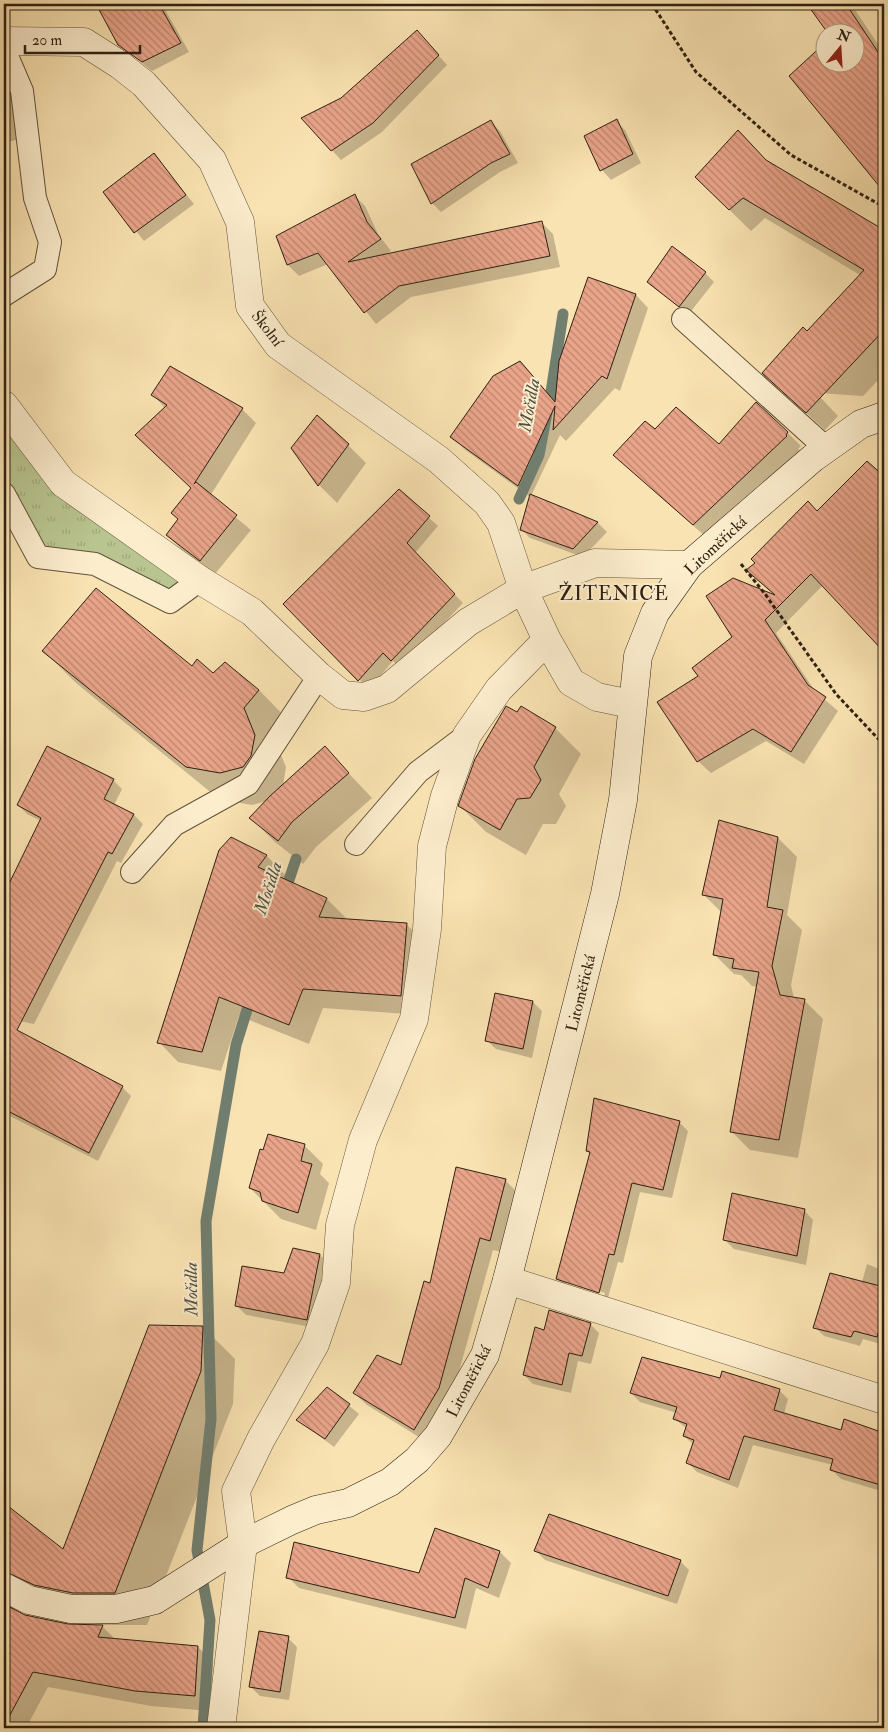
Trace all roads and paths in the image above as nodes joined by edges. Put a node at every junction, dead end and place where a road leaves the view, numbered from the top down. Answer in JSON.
{"nodes":[{"id":1,"x":652,"y":4,"type":"edge"},
{"id":2,"x":4,"y":41,"type":"edge"},
{"id":3,"x":4,"y":49,"type":"edge"},
{"id":4,"x":884,"y":207,"type":"edge"},
{"id":5,"x":4,"y":295,"type":"edge"},
{"id":6,"x":683,"y":319,"type":"dead end"},
{"id":7,"x":4,"y":405,"type":"edge"},
{"id":8,"x":884,"y":416,"type":"edge"},
{"id":9,"x":826,"y":448,"type":"junction"},
{"id":10,"x":4,"y":494,"type":"edge"},
{"id":11,"x":720,"y":539,"type":"junction"},
{"id":12,"x":688,"y":565,"type":"junction"},
{"id":13,"x":200,"y":580,"type":"junction"},
{"id":14,"x":523,"y":589,"type":"junction"},
{"id":15,"x":547,"y":640,"type":"junction"},
{"id":16,"x":319,"y":676,"type":"junction"},
{"id":17,"x":631,"y":704,"type":"junction"},
{"id":18,"x":467,"y":735,"type":"junction"},
{"id":19,"x":884,"y":745,"type":"edge"},
{"id":20,"x":356,"y":844,"type":"dead end"},
{"id":21,"x":132,"y":872,"type":"dead end"},
{"id":22,"x":508,"y":1280,"type":"junction"},
{"id":23,"x":884,"y":1400,"type":"edge"},
{"id":24,"x":235,"y":1549,"type":"junction"},
{"id":25,"x":4,"y":1587,"type":"edge"},
{"id":26,"x":221,"y":1728,"type":"edge"}],
"edges":[{"from":1,"to":4,"type":"path"},
{"from":2,"to":14,"type":"street","name":"Školní"},
{"from":3,"to":5,"type":"lane"},
{"from":6,"to":9,"type":"lane"},
{"from":7,"to":13,"type":"street"},
{"from":8,"to":9,"type":"street","name":"Litoměřická"},
{"from":9,"to":11,"type":"street","name":"Litoměřická"},
{"from":10,"to":13,"type":"lane"},
{"from":11,"to":12,"type":"street","name":"Litoměřická"},
{"from":11,"to":19,"type":"path"},
{"from":12,"to":14,"type":"street"},
{"from":12,"to":17,"type":"street","name":"Litoměřická"},
{"from":13,"to":16,"type":"street"},
{"from":14,"to":15,"type":"street","name":"Školní"},
{"from":14,"to":16,"type":"street"},
{"from":15,"to":17,"type":"street","name":"Školní"},
{"from":15,"to":18,"type":"street"},
{"from":16,"to":21,"type":"lane"},
{"from":17,"to":22,"type":"street","name":"Litoměřická"},
{"from":18,"to":20,"type":"lane"},
{"from":18,"to":24,"type":"street"},
{"from":22,"to":23,"type":"street"},
{"from":22,"to":24,"type":"street","name":"Litoměřická"},
{"from":24,"to":25,"type":"street","name":"Litoměřická"},
{"from":24,"to":26,"type":"street"}]}
